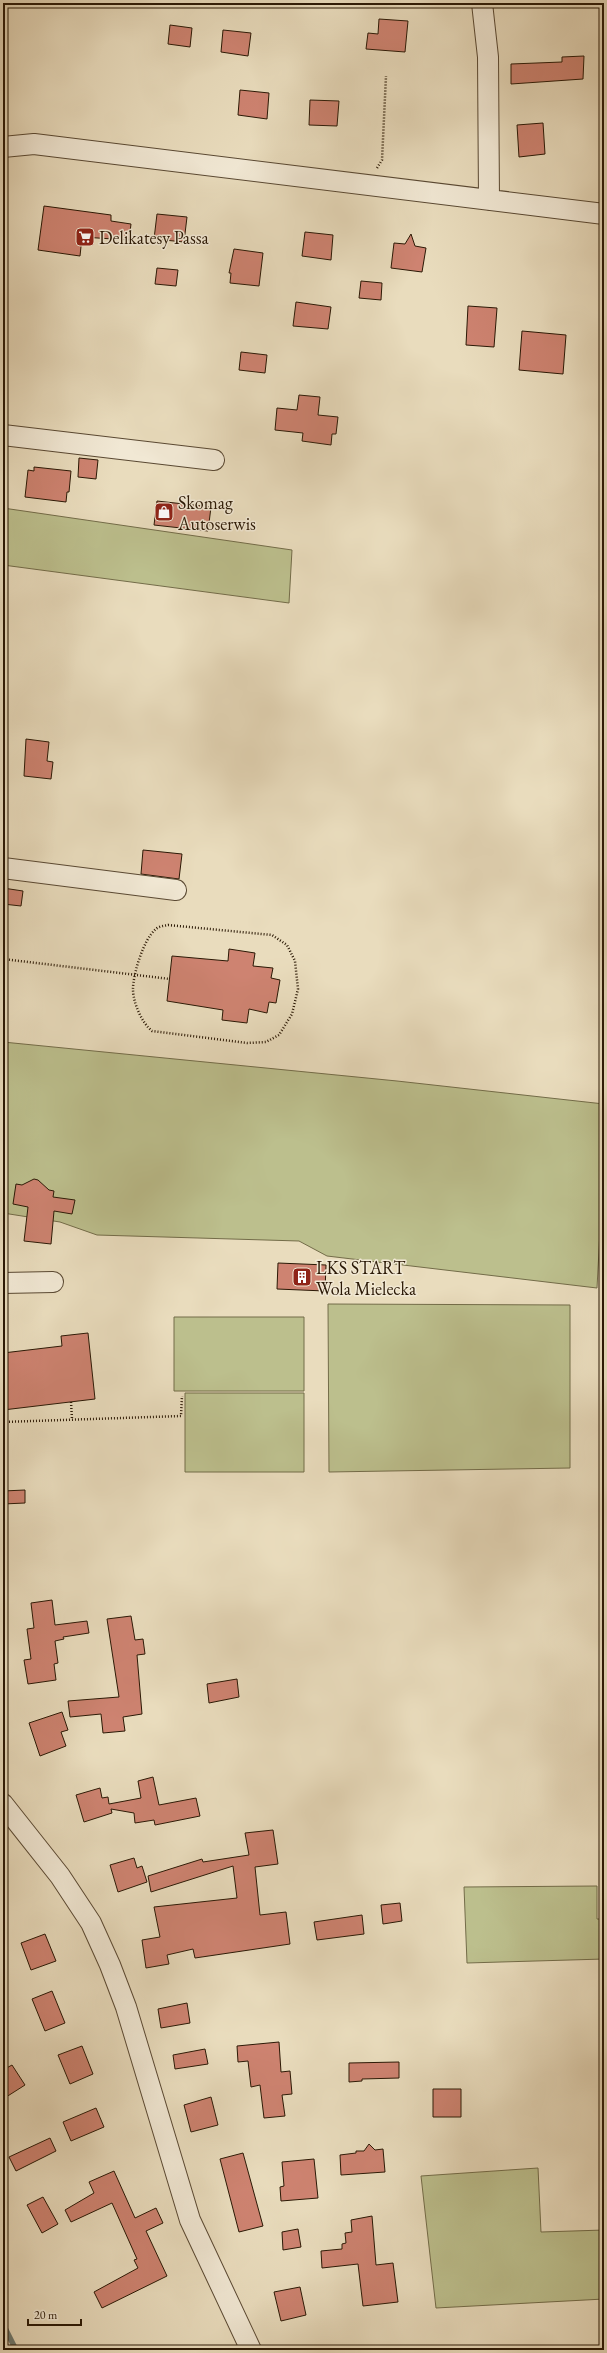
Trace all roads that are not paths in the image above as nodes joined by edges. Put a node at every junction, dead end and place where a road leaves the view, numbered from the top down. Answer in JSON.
{"nodes":[{"id":1,"x":482,"y":3,"type":"edge"},
{"id":2,"x":3,"y":132,"type":"edge"},
{"id":3,"x":34,"y":144,"type":"junction"},
{"id":4,"x":3,"y":147,"type":"edge"},
{"id":5,"x":489,"y":200,"type":"junction"},
{"id":6,"x":604,"y":214,"type":"edge"},
{"id":7,"x":3,"y":435,"type":"edge"},
{"id":8,"x":214,"y":460,"type":"dead end"},
{"id":9,"x":3,"y":868,"type":"edge"},
{"id":10,"x":176,"y":890,"type":"dead end"},
{"id":11,"x":53,"y":1282,"type":"dead end"},
{"id":12,"x":3,"y":1283,"type":"edge"},
{"id":13,"x":3,"y":1804,"type":"edge"},
{"id":14,"x":251,"y":2350,"type":"edge"}],
"edges":[{"from":1,"to":5,"type":"street"},
{"from":2,"to":3,"type":"street"},
{"from":3,"to":4,"type":"street"},
{"from":3,"to":5,"type":"street"},
{"from":5,"to":6,"type":"street"},
{"from":7,"to":8,"type":"street"},
{"from":9,"to":10,"type":"street"},
{"from":11,"to":12,"type":"street"},
{"from":13,"to":14,"type":"street"}]}
